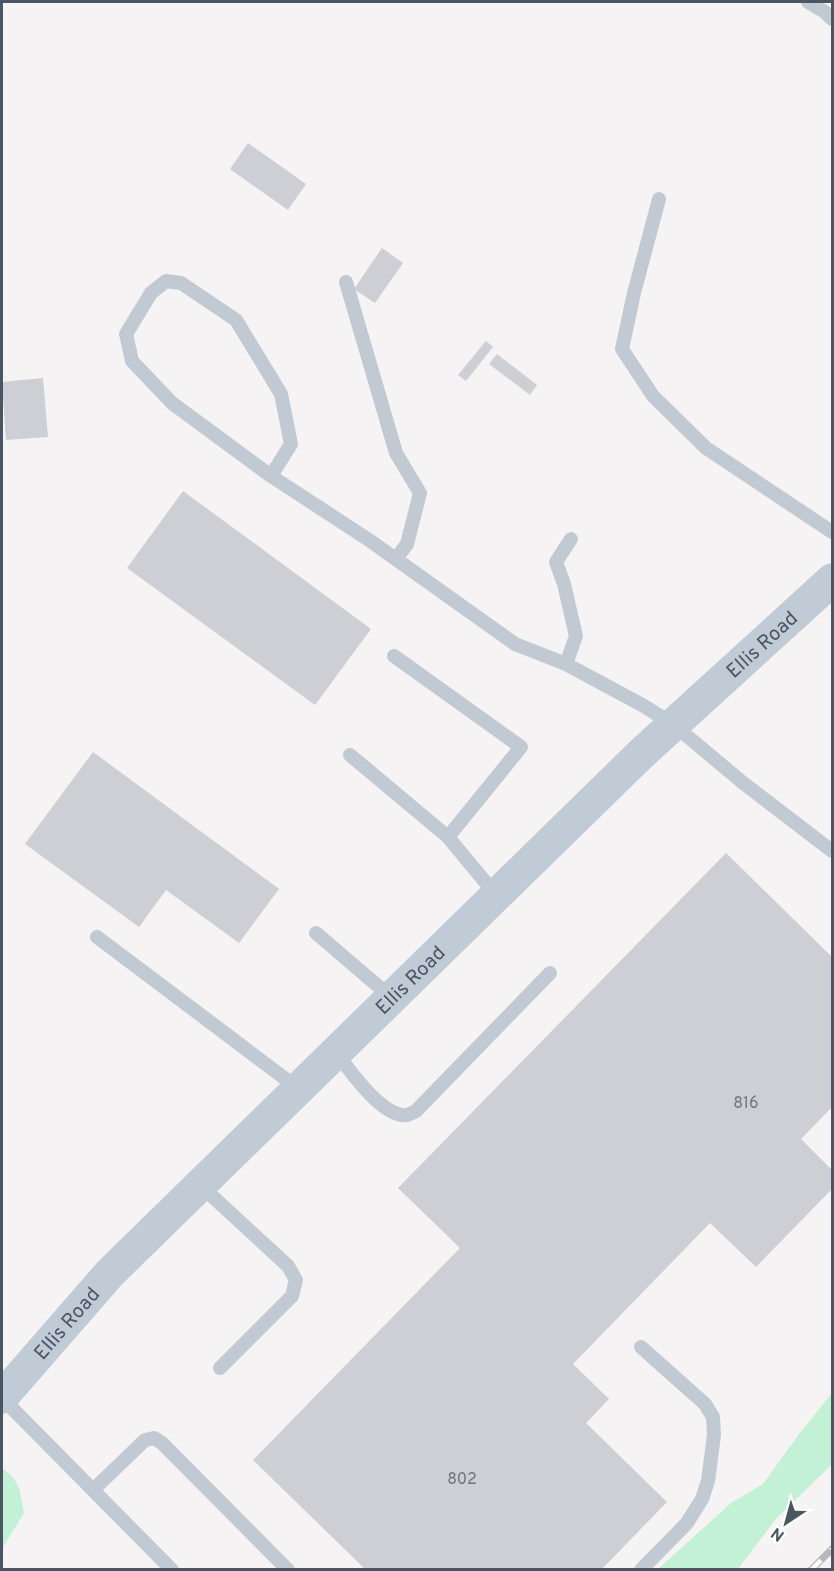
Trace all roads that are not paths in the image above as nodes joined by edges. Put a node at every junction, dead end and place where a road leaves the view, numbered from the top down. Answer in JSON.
{"nodes":[{"id":1,"x":808,"y":2,"type":"edge"},
{"id":2,"x":832,"y":19,"type":"edge"},
{"id":3,"x":660,"y":199,"type":"dead end"},
{"id":4,"x":346,"y":282,"type":"dead end"},
{"id":5,"x":271,"y":476,"type":"junction"},
{"id":6,"x":832,"y":532,"type":"edge"},
{"id":7,"x":571,"y":539,"type":"dead end"},
{"id":8,"x":396,"y":559,"type":"junction"},
{"id":9,"x":832,"y":580,"type":"edge"},
{"id":10,"x":394,"y":656,"type":"dead end"},
{"id":11,"x":566,"y":664,"type":"junction"},
{"id":12,"x":674,"y":725,"type":"junction"},
{"id":13,"x":350,"y":755,"type":"dead end"},
{"id":14,"x":448,"y":837,"type":"junction"},
{"id":15,"x":832,"y":851,"type":"edge"},
{"id":16,"x":496,"y":896,"type":"junction"},
{"id":17,"x":316,"y":933,"type":"dead end"},
{"id":18,"x":97,"y":937,"type":"dead end"},
{"id":19,"x":550,"y":974,"type":"dead end"},
{"id":20,"x":392,"y":998,"type":"junction"},
{"id":21,"x":336,"y":1053,"type":"junction"},
{"id":22,"x":299,"y":1089,"type":"junction"},
{"id":23,"x":200,"y":1185,"type":"junction"},
{"id":24,"x":641,"y":1347,"type":"dead end"},
{"id":25,"x":220,"y":1368,"type":"dead end"},
{"id":26,"x":2,"y":1397,"type":"edge"},
{"id":27,"x":93,"y":1491,"type":"junction"},
{"id":28,"x":172,"y":1569,"type":"edge"},
{"id":29,"x":288,"y":1569,"type":"edge"},
{"id":30,"x":641,"y":1569,"type":"edge"}],
"edges":[{"from":1,"to":2,"type":"lane"},
{"from":3,"to":6,"type":"lane"},
{"from":4,"to":8,"type":"lane"},
{"from":5,"to":5,"type":"lane"},
{"from":5,"to":8,"type":"lane"},
{"from":7,"to":11,"type":"lane"},
{"from":8,"to":11,"type":"lane"},
{"from":9,"to":12,"type":"main road","name":"Ellis Road"},
{"from":10,"to":14,"type":"lane"},
{"from":11,"to":12,"type":"lane"},
{"from":12,"to":15,"type":"lane"},
{"from":12,"to":16,"type":"main road","name":"Ellis Road"},
{"from":13,"to":14,"type":"lane"},
{"from":14,"to":16,"type":"lane"},
{"from":16,"to":20,"type":"main road","name":"Ellis Road"},
{"from":17,"to":20,"type":"lane"},
{"from":18,"to":22,"type":"lane"},
{"from":19,"to":21,"type":"lane"},
{"from":20,"to":21,"type":"main road","name":"Ellis Road"},
{"from":21,"to":22,"type":"main road","name":"Ellis Road"},
{"from":22,"to":23,"type":"main road","name":"Ellis Road"},
{"from":23,"to":25,"type":"lane"},
{"from":23,"to":26,"type":"main road","name":"Ellis Road"},
{"from":24,"to":30,"type":"lane"},
{"from":26,"to":27,"type":"lane"},
{"from":27,"to":28,"type":"lane"},
{"from":27,"to":29,"type":"lane"}]}
